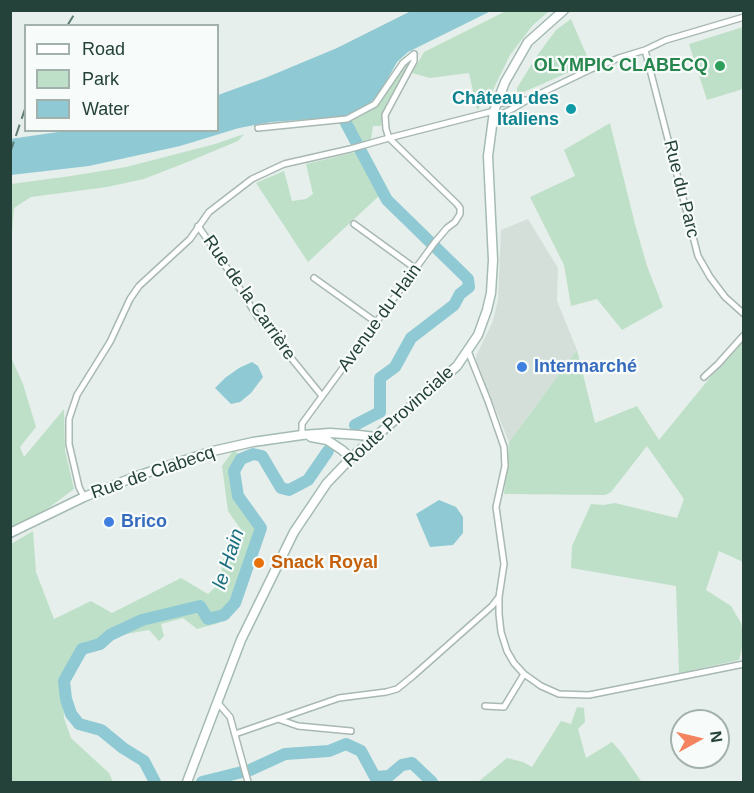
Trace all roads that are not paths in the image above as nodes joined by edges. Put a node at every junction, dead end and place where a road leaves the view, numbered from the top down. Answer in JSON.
{"nodes":[{"id":1,"x":564,"y":10,"type":"edge"},
{"id":2,"x":744,"y":17,"type":"edge"},
{"id":3,"x":645,"y":50,"type":"junction"},
{"id":4,"x":527,"y":100,"type":"junction"},
{"id":5,"x":494,"y":111,"type":"junction"},
{"id":6,"x":258,"y":128,"type":"dead end"},
{"id":7,"x":388,"y":138,"type":"junction"},
{"id":8,"x":354,"y":224,"type":"dead end"},
{"id":9,"x":198,"y":226,"type":"junction"},
{"id":10,"x":416,"y":269,"type":"junction"},
{"id":11,"x":314,"y":278,"type":"dead end"},
{"id":12,"x":744,"y":314,"type":"edge"},
{"id":13,"x":377,"y":322,"type":"junction"},
{"id":14,"x":744,"y":335,"type":"edge"},
{"id":15,"x":468,"y":351,"type":"junction"},
{"id":16,"x":704,"y":376,"type":"dead end"},
{"id":17,"x":322,"y":396,"type":"junction"},
{"id":18,"x":302,"y":435,"type":"junction"},
{"id":19,"x":375,"y":437,"type":"junction"},
{"id":20,"x":351,"y":458,"type":"junction"},
{"id":21,"x":84,"y":497,"type":"junction"},
{"id":22,"x":10,"y":533,"type":"edge"},
{"id":23,"x":499,"y":597,"type":"junction"},
{"id":24,"x":744,"y":664,"type":"edge"},
{"id":25,"x":524,"y":674,"type":"junction"},
{"id":26,"x":217,"y":702,"type":"junction"},
{"id":27,"x":485,"y":706,"type":"dead end"},
{"id":28,"x":278,"y":719,"type":"junction"},
{"id":29,"x":351,"y":731,"type":"dead end"},
{"id":30,"x":235,"y":734,"type":"junction"},
{"id":31,"x":188,"y":783,"type":"edge"},
{"id":32,"x":248,"y":783,"type":"edge"}],
"edges":[{"from":1,"to":5,"type":"main road","name":"Route Provinciale"},
{"from":2,"to":3,"type":"street"},
{"from":3,"to":4,"type":"street"},
{"from":3,"to":12,"type":"street","name":"Rue du Parc"},
{"from":4,"to":5,"type":"street"},
{"from":4,"to":5,"type":"street"},
{"from":5,"to":7,"type":"street"},
{"from":5,"to":15,"type":"main road","name":"Route Provinciale"},
{"from":6,"to":7,"type":"street"},
{"from":7,"to":9,"type":"street"},
{"from":7,"to":10,"type":"street","name":"Avenue du Hain"},
{"from":8,"to":10,"type":"street"},
{"from":9,"to":17,"type":"street","name":"Rue de la Carrière"},
{"from":9,"to":21,"type":"street"},
{"from":10,"to":13,"type":"street","name":"Avenue du Hain"},
{"from":11,"to":13,"type":"street"},
{"from":13,"to":17,"type":"street","name":"Avenue du Hain"},
{"from":14,"to":16,"type":"street"},
{"from":15,"to":19,"type":"main road","name":"Route Provinciale"},
{"from":15,"to":23,"type":"street"},
{"from":17,"to":18,"type":"street","name":"Avenue du Hain"},
{"from":18,"to":19,"type":"main road","name":"Rue de Clabecq"},
{"from":18,"to":20,"type":"main road","name":"Rue de Clabecq"},
{"from":18,"to":21,"type":"main road","name":"Rue de Clabecq"},
{"from":19,"to":20,"type":"main road","name":"Route Provinciale"},
{"from":20,"to":26,"type":"main road","name":"Route Provinciale"},
{"from":21,"to":22,"type":"main road","name":"Rue de Clabecq"},
{"from":23,"to":25,"type":"street"},
{"from":23,"to":28,"type":"street"},
{"from":24,"to":25,"type":"street"},
{"from":25,"to":27,"type":"street"},
{"from":26,"to":30,"type":"street"},
{"from":26,"to":31,"type":"main road","name":"Route Provinciale"},
{"from":28,"to":29,"type":"street"},
{"from":28,"to":30,"type":"street"},
{"from":30,"to":32,"type":"street"}]}
